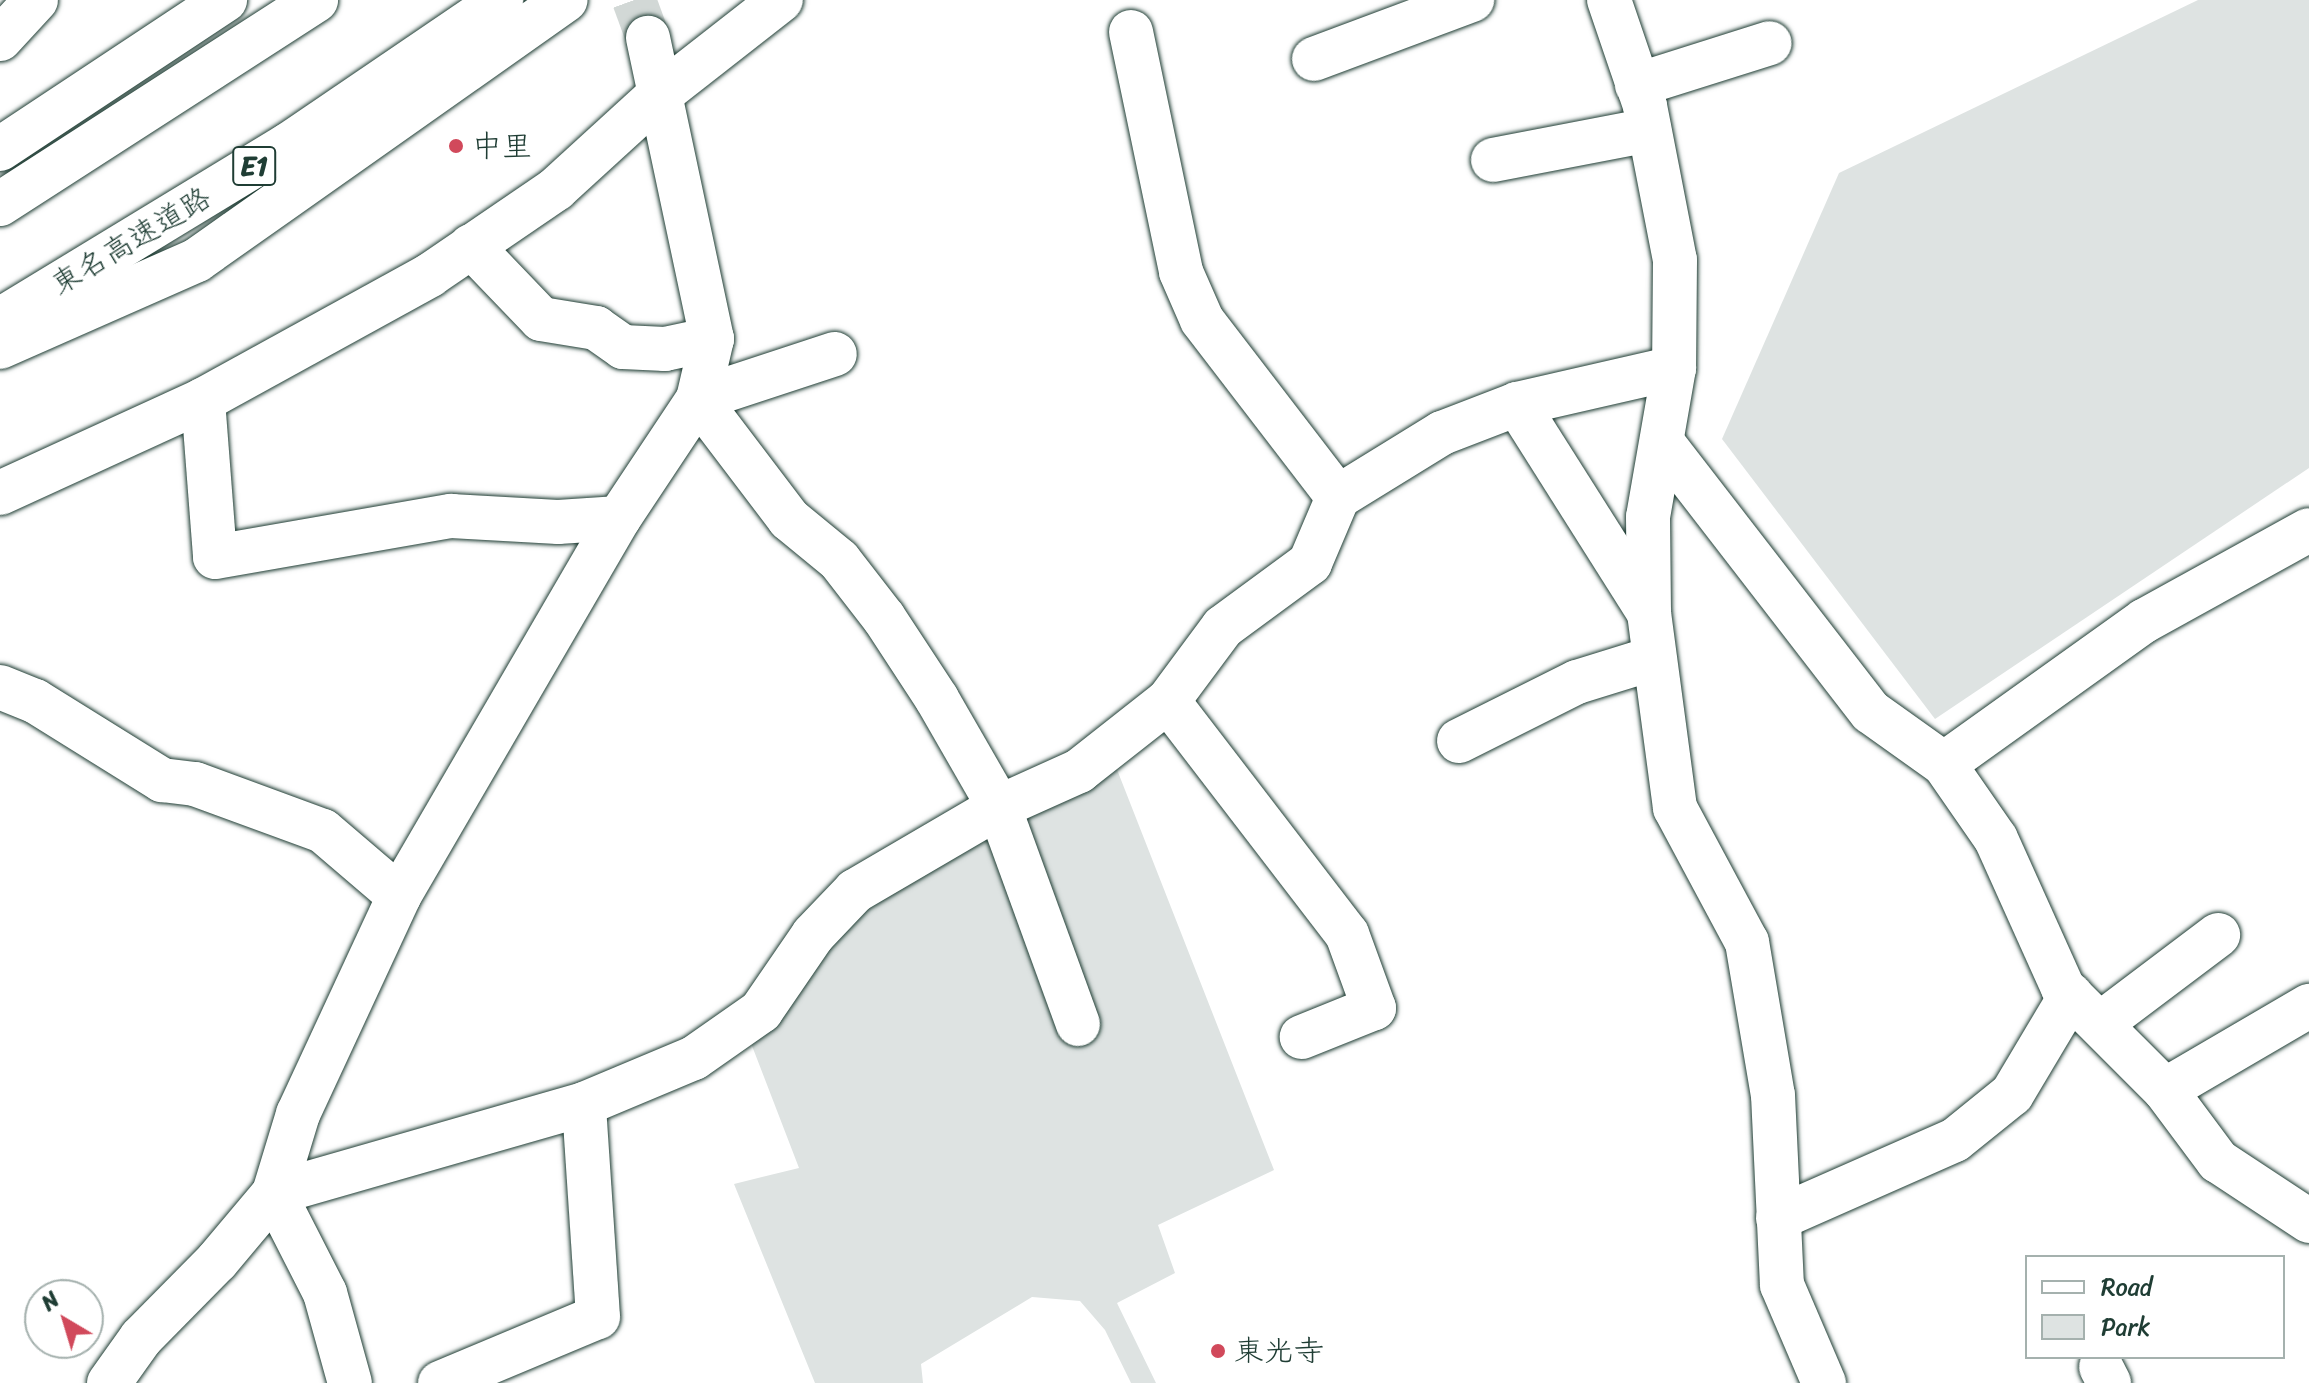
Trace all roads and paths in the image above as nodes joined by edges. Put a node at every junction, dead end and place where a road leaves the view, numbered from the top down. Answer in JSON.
{"nodes":[{"id":1,"x":36,"y":0,"type":"edge"},
{"id":2,"x":225,"y":0,"type":"edge"},
{"id":3,"x":316,"y":0,"type":"edge"},
{"id":4,"x":501,"y":0,"type":"edge"},
{"id":5,"x":566,"y":0,"type":"edge"},
{"id":6,"x":781,"y":0,"type":"edge"},
{"id":7,"x":1472,"y":0,"type":"edge"},
{"id":8,"x":1609,"y":0,"type":"edge"},
{"id":9,"x":1131,"y":32,"type":"dead end"},
{"id":10,"x":648,"y":38,"type":"tunnel mouth"},
{"id":11,"x":0,"y":39,"type":"edge"},
{"id":12,"x":1770,"y":43,"type":"dead end"},
{"id":13,"x":1314,"y":59,"type":"dead end"},
{"id":14,"x":1637,"y":85,"type":"junction"},
{"id":15,"x":658,"y":96,"type":"junction"},
{"id":16,"x":1649,"y":130,"type":"junction"},
{"id":17,"x":0,"y":149,"type":"edge"},
{"id":18,"x":1493,"y":160,"type":"dead end"},
{"id":19,"x":0,"y":204,"type":"edge"},
{"id":20,"x":471,"y":246,"type":"junction"},
{"id":21,"x":0,"y":320,"type":"edge"},
{"id":22,"x":712,"y":339,"type":"junction"},
{"id":23,"x":0,"y":347,"type":"edge"},
{"id":24,"x":835,"y":354,"type":"dead end"},
{"id":25,"x":1674,"y":368,"type":"junction"},
{"id":26,"x":698,"y":399,"type":"junction"},
{"id":27,"x":203,"y":400,"type":"junction"},
{"id":28,"x":1517,"y":404,"type":"junction"},
{"id":29,"x":1662,"y":442,"type":"junction"},
{"id":30,"x":0,"y":493,"type":"edge"},
{"id":31,"x":1338,"y":497,"type":"junction"},
{"id":32,"x":619,"y":518,"type":"junction"},
{"id":33,"x":2309,"y":530,"type":"edge"},
{"id":34,"x":1649,"y":613,"type":"junction"},
{"id":35,"x":1654,"y":658,"type":"junction"},
{"id":36,"x":0,"y":687,"type":"edge"},
{"id":37,"x":1168,"y":701,"type":"junction"},
{"id":38,"x":1459,"y":741,"type":"dead end"},
{"id":39,"x":1944,"y":764,"type":"junction"},
{"id":40,"x":999,"y":807,"type":"junction"},
{"id":41,"x":399,"y":896,"type":"junction"},
{"id":42,"x":2218,"y":935,"type":"dead end"},
{"id":43,"x":2309,"y":1006,"type":"edge"},
{"id":44,"x":2086,"y":1010,"type":"junction"},
{"id":45,"x":1078,"y":1024,"type":"dead end"},
{"id":46,"x":1302,"y":1037,"type":"dead end"},
{"id":47,"x":2165,"y":1090,"type":"junction"},
{"id":48,"x":584,"y":1104,"type":"junction"},
{"id":49,"x":274,"y":1193,"type":"junction"},
{"id":50,"x":1778,"y":1218,"type":"junction"},
{"id":51,"x":2309,"y":1221,"type":"edge"},
{"id":52,"x":528,"y":1366,"type":"edge"},
{"id":53,"x":109,"y":1383,"type":"edge"},
{"id":54,"x":350,"y":1383,"type":"edge"},
{"id":55,"x":440,"y":1383,"type":"edge"},
{"id":56,"x":1824,"y":1383,"type":"edge"}],
"edges":[{"from":1,"to":11,"type":"main road"},
{"from":2,"to":17,"type":"main road"},
{"from":3,"to":19,"type":"main road"},
{"from":4,"to":21,"type":"main road","name":"東名高速道路","number":"E1"},
{"from":5,"to":23,"type":"main road"},
{"from":6,"to":15,"type":"main road"},
{"from":7,"to":13,"type":"main road"},
{"from":8,"to":14,"type":"main road"},
{"from":9,"to":31,"type":"main road"},
{"from":10,"to":15,"type":"main road"},
{"from":12,"to":14,"type":"main road"},
{"from":14,"to":16,"type":"main road"},
{"from":15,"to":20,"type":"main road"},
{"from":15,"to":22,"type":"main road"},
{"from":16,"to":18,"type":"main road"},
{"from":16,"to":25,"type":"main road"},
{"from":20,"to":22,"type":"main road"},
{"from":20,"to":27,"type":"main road"},
{"from":22,"to":26,"type":"main road"},
{"from":24,"to":26,"type":"main road"},
{"from":25,"to":28,"type":"main road"},
{"from":25,"to":29,"type":"main road"},
{"from":26,"to":32,"type":"main road"},
{"from":26,"to":40,"type":"main road"},
{"from":27,"to":30,"type":"main road"},
{"from":27,"to":32,"type":"main road"},
{"from":28,"to":31,"type":"main road"},
{"from":28,"to":34,"type":"main road"},
{"from":29,"to":34,"type":"main road"},
{"from":29,"to":39,"type":"main road"},
{"from":31,"to":37,"type":"main road"},
{"from":32,"to":41,"type":"main road"},
{"from":33,"to":39,"type":"main road"},
{"from":34,"to":35,"type":"main road"},
{"from":35,"to":38,"type":"main road"},
{"from":35,"to":50,"type":"main road"},
{"from":36,"to":41,"type":"main road"},
{"from":37,"to":40,"type":"main road"},
{"from":37,"to":46,"type":"main road"},
{"from":39,"to":44,"type":"main road"},
{"from":40,"to":45,"type":"main road"},
{"from":40,"to":48,"type":"main road"},
{"from":41,"to":49,"type":"main road"},
{"from":42,"to":44,"type":"main road"},
{"from":43,"to":47,"type":"main road"},
{"from":44,"to":47,"type":"main road"},
{"from":44,"to":50,"type":"main road"},
{"from":47,"to":51,"type":"main road"},
{"from":48,"to":49,"type":"main road"},
{"from":48,"to":52,"type":"main road"},
{"from":49,"to":53,"type":"main road"},
{"from":49,"to":54,"type":"main road"},
{"from":50,"to":56,"type":"main road"},
{"from":52,"to":55,"type":"main road"}]}
